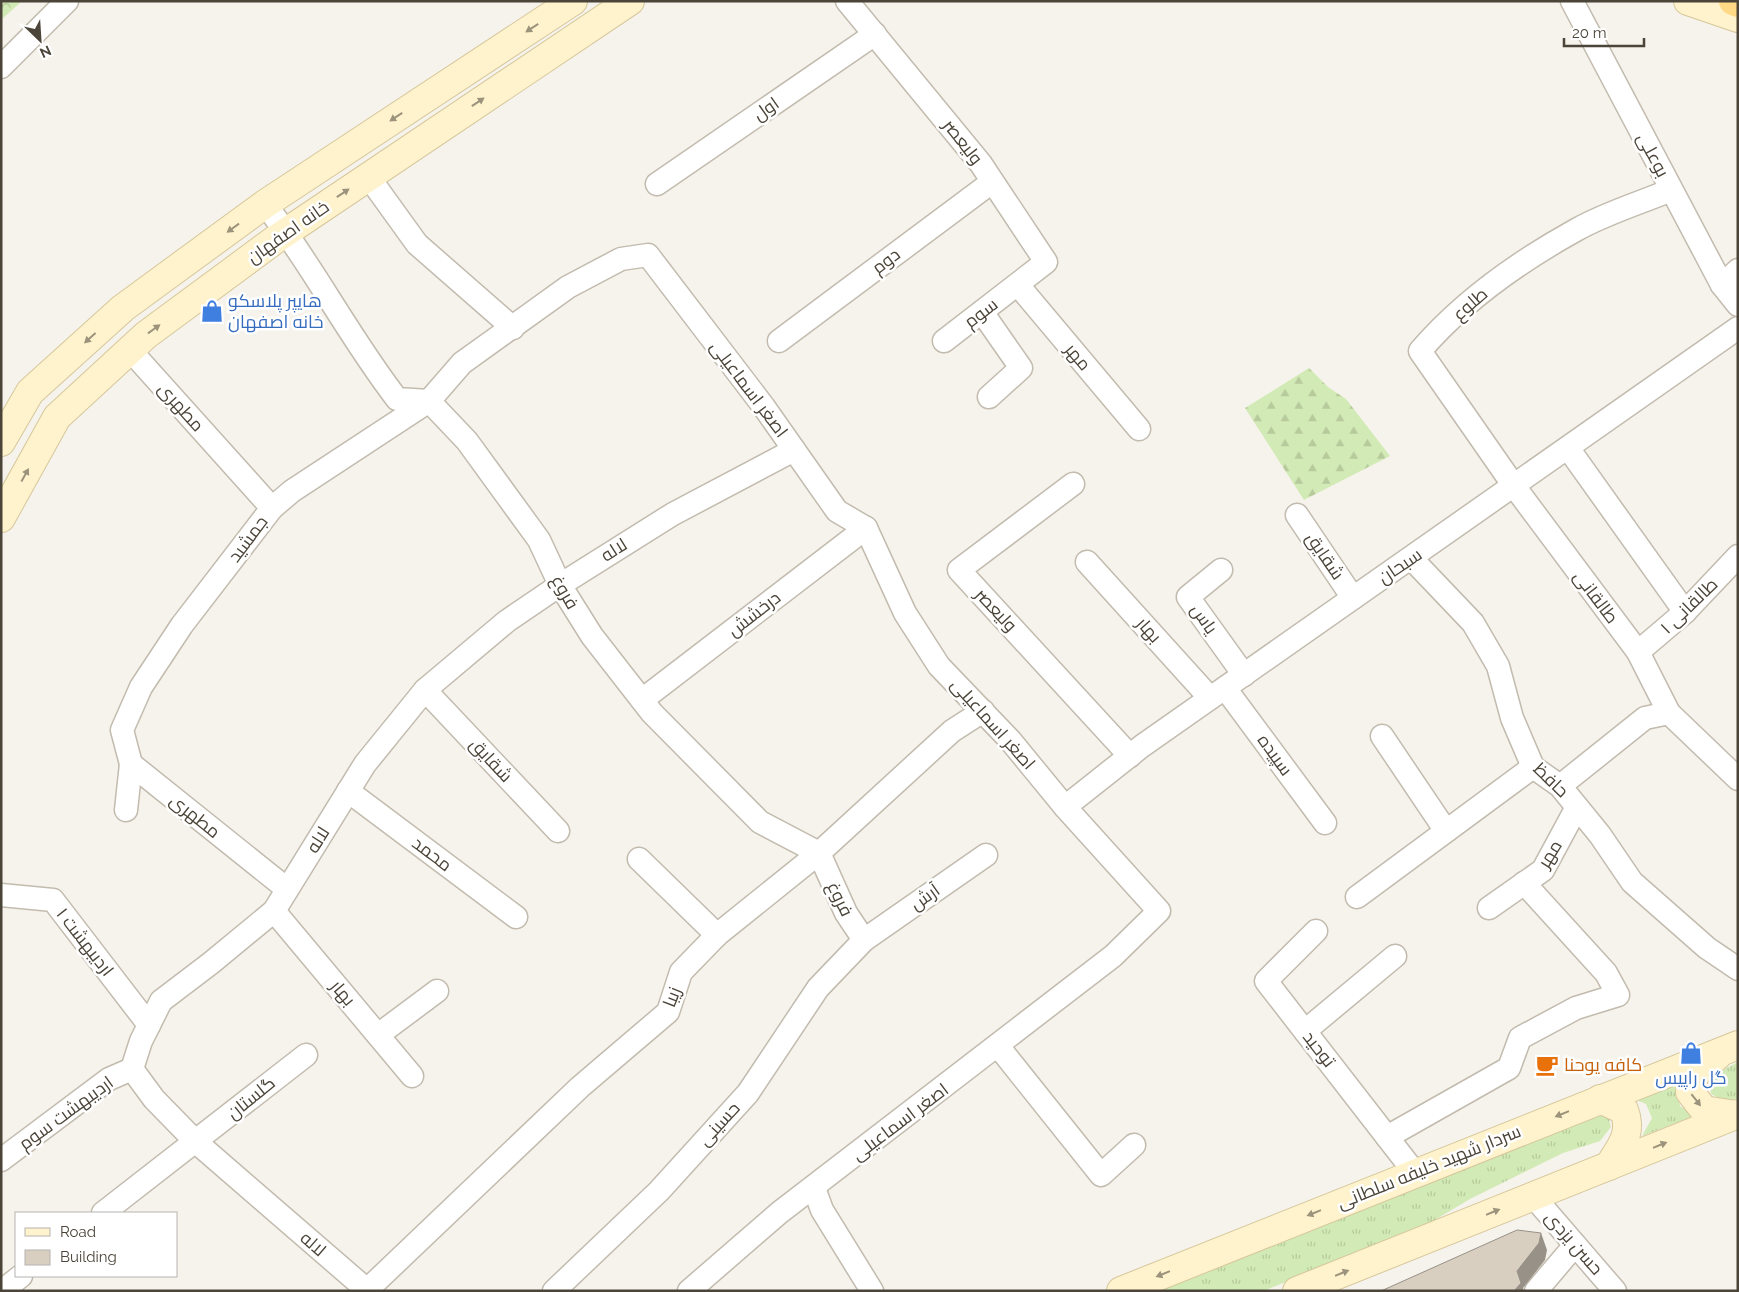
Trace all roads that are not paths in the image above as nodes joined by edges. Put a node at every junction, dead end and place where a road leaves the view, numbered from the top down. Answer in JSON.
{"nodes":[{"id":1,"x":67,"y":1,"type":"edge"},
{"id":2,"x":573,"y":1,"type":"edge"},
{"id":3,"x":630,"y":1,"type":"edge"},
{"id":4,"x":847,"y":1,"type":"edge"},
{"id":5,"x":1572,"y":1,"type":"edge"},
{"id":6,"x":1688,"y":1,"type":"edge"},
{"id":7,"x":1733,"y":1,"type":"edge"},
{"id":8,"x":1738,"y":3,"type":"edge"},
{"id":9,"x":1738,"y":18,"type":"edge"},
{"id":10,"x":875,"y":34,"type":"junction"},
{"id":11,"x":1,"y":67,"type":"edge"},
{"id":12,"x":368,"y":176,"type":"junction"},
{"id":13,"x":992,"y":182,"type":"junction"},
{"id":14,"x":657,"y":184,"type":"dead end"},
{"id":15,"x":1672,"y":190,"type":"junction"},
{"id":16,"x":265,"y":204,"type":"junction"},
{"id":17,"x":287,"y":232,"type":"junction"},
{"id":18,"x":1730,"y":277,"type":"edge"},
{"id":19,"x":1018,"y":285,"type":"junction"},
{"id":20,"x":1738,"y":305,"type":"edge"},
{"id":21,"x":982,"y":312,"type":"junction"},
{"id":22,"x":513,"y":328,"type":"junction"},
{"id":23,"x":1738,"y":328,"type":"edge"},
{"id":24,"x":778,"y":341,"type":"dead end"},
{"id":25,"x":944,"y":341,"type":"dead end"},
{"id":26,"x":130,"y":350,"type":"junction"},
{"id":27,"x":989,"y":397,"type":"dead end"},
{"id":28,"x":429,"y":401,"type":"junction"},
{"id":29,"x":1139,"y":429,"type":"dead end"},
{"id":30,"x":1,"y":442,"type":"edge"},
{"id":31,"x":1568,"y":448,"type":"junction"},
{"id":32,"x":794,"y":450,"type":"junction"},
{"id":33,"x":1073,"y":484,"type":"dead end"},
{"id":34,"x":1514,"y":486,"type":"junction"},
{"id":35,"x":272,"y":508,"type":"junction"},
{"id":36,"x":1297,"y":515,"type":"dead end"},
{"id":37,"x":1,"y":518,"type":"edge"},
{"id":38,"x":866,"y":528,"type":"junction"},
{"id":39,"x":1738,"y":556,"type":"edge"},
{"id":40,"x":1411,"y":558,"type":"junction"},
{"id":41,"x":1087,"y":562,"type":"dead end"},
{"id":42,"x":1221,"y":570,"type":"dead end"},
{"id":43,"x":560,"y":585,"type":"junction"},
{"id":44,"x":1353,"y":598,"type":"junction"},
{"id":45,"x":1686,"y":612,"type":"junction"},
{"id":46,"x":1638,"y":652,"type":"junction"},
{"id":47,"x":1244,"y":675,"type":"junction"},
{"id":48,"x":424,"y":690,"type":"junction"},
{"id":49,"x":1218,"y":693,"type":"junction"},
{"id":50,"x":642,"y":700,"type":"junction"},
{"id":51,"x":983,"y":711,"type":"junction"},
{"id":52,"x":1669,"y":714,"type":"junction"},
{"id":53,"x":1382,"y":736,"type":"dead end"},
{"id":54,"x":1130,"y":756,"type":"junction"},
{"id":55,"x":131,"y":764,"type":"junction"},
{"id":56,"x":1533,"y":767,"type":"junction"},
{"id":57,"x":1738,"y":779,"type":"edge"},
{"id":58,"x":1560,"y":786,"type":"junction"},
{"id":59,"x":348,"y":791,"type":"junction"},
{"id":60,"x":1065,"y":807,"type":"junction"},
{"id":61,"x":1577,"y":807,"type":"junction"},
{"id":62,"x":126,"y":810,"type":"dead end"},
{"id":63,"x":1325,"y":823,"type":"dead end"},
{"id":64,"x":558,"y":831,"type":"dead end"},
{"id":65,"x":1446,"y":831,"type":"junction"},
{"id":66,"x":819,"y":853,"type":"junction"},
{"id":67,"x":986,"y":855,"type":"dead end"},
{"id":68,"x":639,"y":859,"type":"dead end"},
{"id":69,"x":1524,"y":884,"type":"junction"},
{"id":70,"x":287,"y":890,"type":"junction"},
{"id":71,"x":1,"y":895,"type":"edge"},
{"id":72,"x":1357,"y":896,"type":"dead end"},
{"id":73,"x":1489,"y":908,"type":"dead end"},
{"id":74,"x":274,"y":911,"type":"junction"},
{"id":75,"x":516,"y":917,"type":"dead end"},
{"id":76,"x":1316,"y":931,"type":"dead end"},
{"id":77,"x":717,"y":934,"type":"junction"},
{"id":78,"x":864,"y":940,"type":"junction"},
{"id":79,"x":1395,"y":956,"type":"dead end"},
{"id":80,"x":1738,"y":969,"type":"edge"},
{"id":81,"x":437,"y":991,"type":"dead end"},
{"id":82,"x":149,"y":1024,"type":"junction"},
{"id":83,"x":1305,"y":1031,"type":"junction"},
{"id":84,"x":378,"y":1035,"type":"junction"},
{"id":85,"x":998,"y":1046,"type":"junction"},
{"id":86,"x":1731,"y":1047,"type":"edge"},
{"id":87,"x":306,"y":1054,"type":"dead end"},
{"id":88,"x":132,"y":1069,"type":"junction"},
{"id":89,"x":412,"y":1076,"type":"dead end"},
{"id":90,"x":1600,"y":1099,"type":"junction"},
{"id":91,"x":1737,"y":1115,"type":"edge"},
{"id":92,"x":1387,"y":1136,"type":"junction"},
{"id":93,"x":196,"y":1142,"type":"junction"},
{"id":94,"x":1134,"y":1145,"type":"dead end"},
{"id":95,"x":1,"y":1160,"type":"edge"},
{"id":96,"x":1609,"y":1166,"type":"junction"},
{"id":97,"x":1415,"y":1173,"type":"junction"},
{"id":98,"x":814,"y":1188,"type":"junction"},
{"id":99,"x":1533,"y":1196,"type":"junction"},
{"id":100,"x":104,"y":1212,"type":"edge"},
{"id":101,"x":1575,"y":1245,"type":"junction"},
{"id":102,"x":20,"y":1277,"type":"edge"},
{"id":103,"x":366,"y":1290,"type":"edge"},
{"id":104,"x":2,"y":1291,"type":"edge"},
{"id":105,"x":554,"y":1291,"type":"edge"},
{"id":106,"x":689,"y":1291,"type":"edge"},
{"id":107,"x":872,"y":1291,"type":"edge"},
{"id":108,"x":1121,"y":1291,"type":"edge"},
{"id":109,"x":1297,"y":1291,"type":"edge"},
{"id":110,"x":1536,"y":1291,"type":"edge"},
{"id":111,"x":1615,"y":1291,"type":"edge"}],
"edges":[{"from":1,"to":11,"type":"street"},
{"from":2,"to":16,"type":"main road","name":"خانه اصفهان","one_way":true},
{"from":12,"to":3,"type":"main road","name":"خانه اصفهان","one_way":true},
{"from":4,"to":10,"type":"street","name":"ولیعصر"},
{"from":5,"to":15,"type":"street","name":"بوعلی"},
{"from":6,"to":9,"type":"main road"},
{"from":7,"to":8,"type":"highway"},
{"from":10,"to":13,"type":"street","name":"ولیعصر"},
{"from":10,"to":14,"type":"street","name":"اول"},
{"from":17,"to":12,"type":"main road","name":"خانه اصفهان","one_way":true},
{"from":12,"to":22,"type":"street"},
{"from":13,"to":19,"type":"street","name":"ولیعصر"},
{"from":13,"to":24,"type":"street","name":"دوم"},
{"from":15,"to":18,"type":"street","name":"بوعلی"},
{"from":15,"to":34,"type":"street","name":"طلوع"},
{"from":16,"to":17,"type":"street"},
{"from":16,"to":30,"type":"main road","name":"خانه اصفهان","one_way":true},
{"from":26,"to":17,"type":"main road","name":"خانه اصفهان","one_way":true},
{"from":17,"to":28,"type":"street"},
{"from":18,"to":20,"type":"street","name":"بوعلی"},
{"from":19,"to":21,"type":"street","name":"سوم"},
{"from":19,"to":29,"type":"street","name":"مهر"},
{"from":21,"to":25,"type":"street","name":"سوم"},
{"from":21,"to":27,"type":"street"},
{"from":22,"to":28,"type":"street","name":"اصغر اسماعیلی"},
{"from":22,"to":32,"type":"street","name":"اصغر اسماعیلی"},
{"from":23,"to":31,"type":"street","name":"سبحان"},
{"from":26,"to":35,"type":"street","name":"مطهری"},
{"from":37,"to":26,"type":"main road","name":"خانه اصفهان","one_way":true},
{"from":28,"to":35,"type":"street","name":"جمشید"},
{"from":28,"to":43,"type":"street","name":"فروغ"},
{"from":31,"to":34,"type":"street","name":"سبحان"},
{"from":31,"to":45,"type":"street"},
{"from":32,"to":38,"type":"street","name":"اصغر اسماعیلی"},
{"from":32,"to":43,"type":"street","name":"لاله"},
{"from":33,"to":54,"type":"street","name":"ولیعصر"},
{"from":34,"to":40,"type":"street","name":"سبحان"},
{"from":34,"to":46,"type":"street","name":"طالقانی"},
{"from":35,"to":55,"type":"street","name":"جمشید"},
{"from":36,"to":44,"type":"street","name":"شقایق"},
{"from":38,"to":50,"type":"street","name":"درخشش"},
{"from":38,"to":51,"type":"street","name":"اصغر اسماعیلی"},
{"from":39,"to":45,"type":"street","name":"طالقانی ۱"},
{"from":40,"to":44,"type":"street","name":"سبحان"},
{"from":40,"to":56,"type":"street","name":"حافظ"},
{"from":41,"to":49,"type":"street","name":"بهار"},
{"from":42,"to":47,"type":"street","name":"یاس"},
{"from":43,"to":48,"type":"street","name":"لاله"},
{"from":43,"to":50,"type":"street","name":"فروغ"},
{"from":44,"to":47,"type":"street","name":"سبحان"},
{"from":45,"to":46,"type":"street","name":"طالقانی ۱"},
{"from":46,"to":52,"type":"street","name":"طالقانی"},
{"from":47,"to":49,"type":"street","name":"سبحان"},
{"from":48,"to":59,"type":"street","name":"لاله"},
{"from":48,"to":64,"type":"street","name":"شقایق"},
{"from":49,"to":54,"type":"street","name":"سبحان"},
{"from":49,"to":63,"type":"street","name":"سپیده"},
{"from":50,"to":66,"type":"street","name":"فروغ"},
{"from":51,"to":60,"type":"street","name":"اصغر اسماعیلی"},
{"from":51,"to":66,"type":"street","name":"زیبا"},
{"from":52,"to":57,"type":"street","name":"طالقانی"},
{"from":52,"to":58,"type":"street"},
{"from":53,"to":65,"type":"street"},
{"from":54,"to":60,"type":"street","name":"سبحان"},
{"from":55,"to":62,"type":"street"},
{"from":55,"to":70,"type":"street","name":"مطهری"},
{"from":56,"to":58,"type":"street","name":"حافظ"},
{"from":56,"to":65,"type":"street"},
{"from":58,"to":61,"type":"street","name":"حافظ"},
{"from":59,"to":70,"type":"street","name":"لاله"},
{"from":59,"to":75,"type":"street","name":"محمد"},
{"from":60,"to":85,"type":"street","name":"اصغر اسماعیلی"},
{"from":61,"to":69,"type":"street","name":"مهر"},
{"from":61,"to":80,"type":"street","name":"حافظ"},
{"from":65,"to":72,"type":"street"},
{"from":66,"to":77,"type":"street","name":"زیبا"},
{"from":66,"to":78,"type":"street","name":"فروغ"},
{"from":67,"to":78,"type":"street","name":"آرش"},
{"from":68,"to":77,"type":"street"},
{"from":69,"to":73,"type":"street","name":"مهر"},
{"from":69,"to":92,"type":"street"},
{"from":70,"to":74,"type":"street","name":"لاله"},
{"from":71,"to":82,"type":"street","name":"اردیبهشت ۱"},
{"from":74,"to":82,"type":"street","name":"لاله"},
{"from":74,"to":84,"type":"street","name":"بهار"},
{"from":76,"to":83,"type":"street","name":"توحید"},
{"from":77,"to":103,"type":"street","name":"زیبا"},
{"from":78,"to":105,"type":"street","name":"حسینی"},
{"from":79,"to":83,"type":"street"},
{"from":81,"to":84,"type":"street"},
{"from":82,"to":88,"type":"street","name":"لاله"},
{"from":83,"to":92,"type":"street","name":"توحید"},
{"from":84,"to":89,"type":"street","name":"بهار"},
{"from":85,"to":94,"type":"street"},
{"from":85,"to":98,"type":"street","name":"اصغر اسماعیلی"},
{"from":86,"to":90,"type":"main road","name":"سردار شهید خلیفه سلطانی"},
{"from":86,"to":91,"type":"main road","one_way":true},
{"from":87,"to":93,"type":"street","name":"گلستان"},
{"from":88,"to":93,"type":"street","name":"لاله"},
{"from":88,"to":95,"type":"street","name":"اردیبهشت سوم"},
{"from":90,"to":96,"type":"main road"},
{"from":90,"to":97,"type":"main road","name":"سردار شهید خلیفه سلطانی","one_way":true},
{"from":96,"to":91,"type":"main road","one_way":true},
{"from":92,"to":97,"type":"street","name":"توحید"},
{"from":93,"to":100,"type":"street","name":"گلستان"},
{"from":93,"to":103,"type":"street","name":"لاله"},
{"from":96,"to":99,"type":"main road"},
{"from":97,"to":108,"type":"main road","name":"سردار شهید خلیفه سلطانی","one_way":true},
{"from":98,"to":106,"type":"street","name":"اصغر اسماعیلی"},
{"from":98,"to":107,"type":"street"},
{"from":99,"to":101,"type":"street","name":"حسن یزدی"},
{"from":109,"to":99,"type":"main road","one_way":true},
{"from":101,"to":110,"type":"street"},
{"from":101,"to":111,"type":"street","name":"حسن یزدی"},
{"from":102,"to":104,"type":"street"}]}
